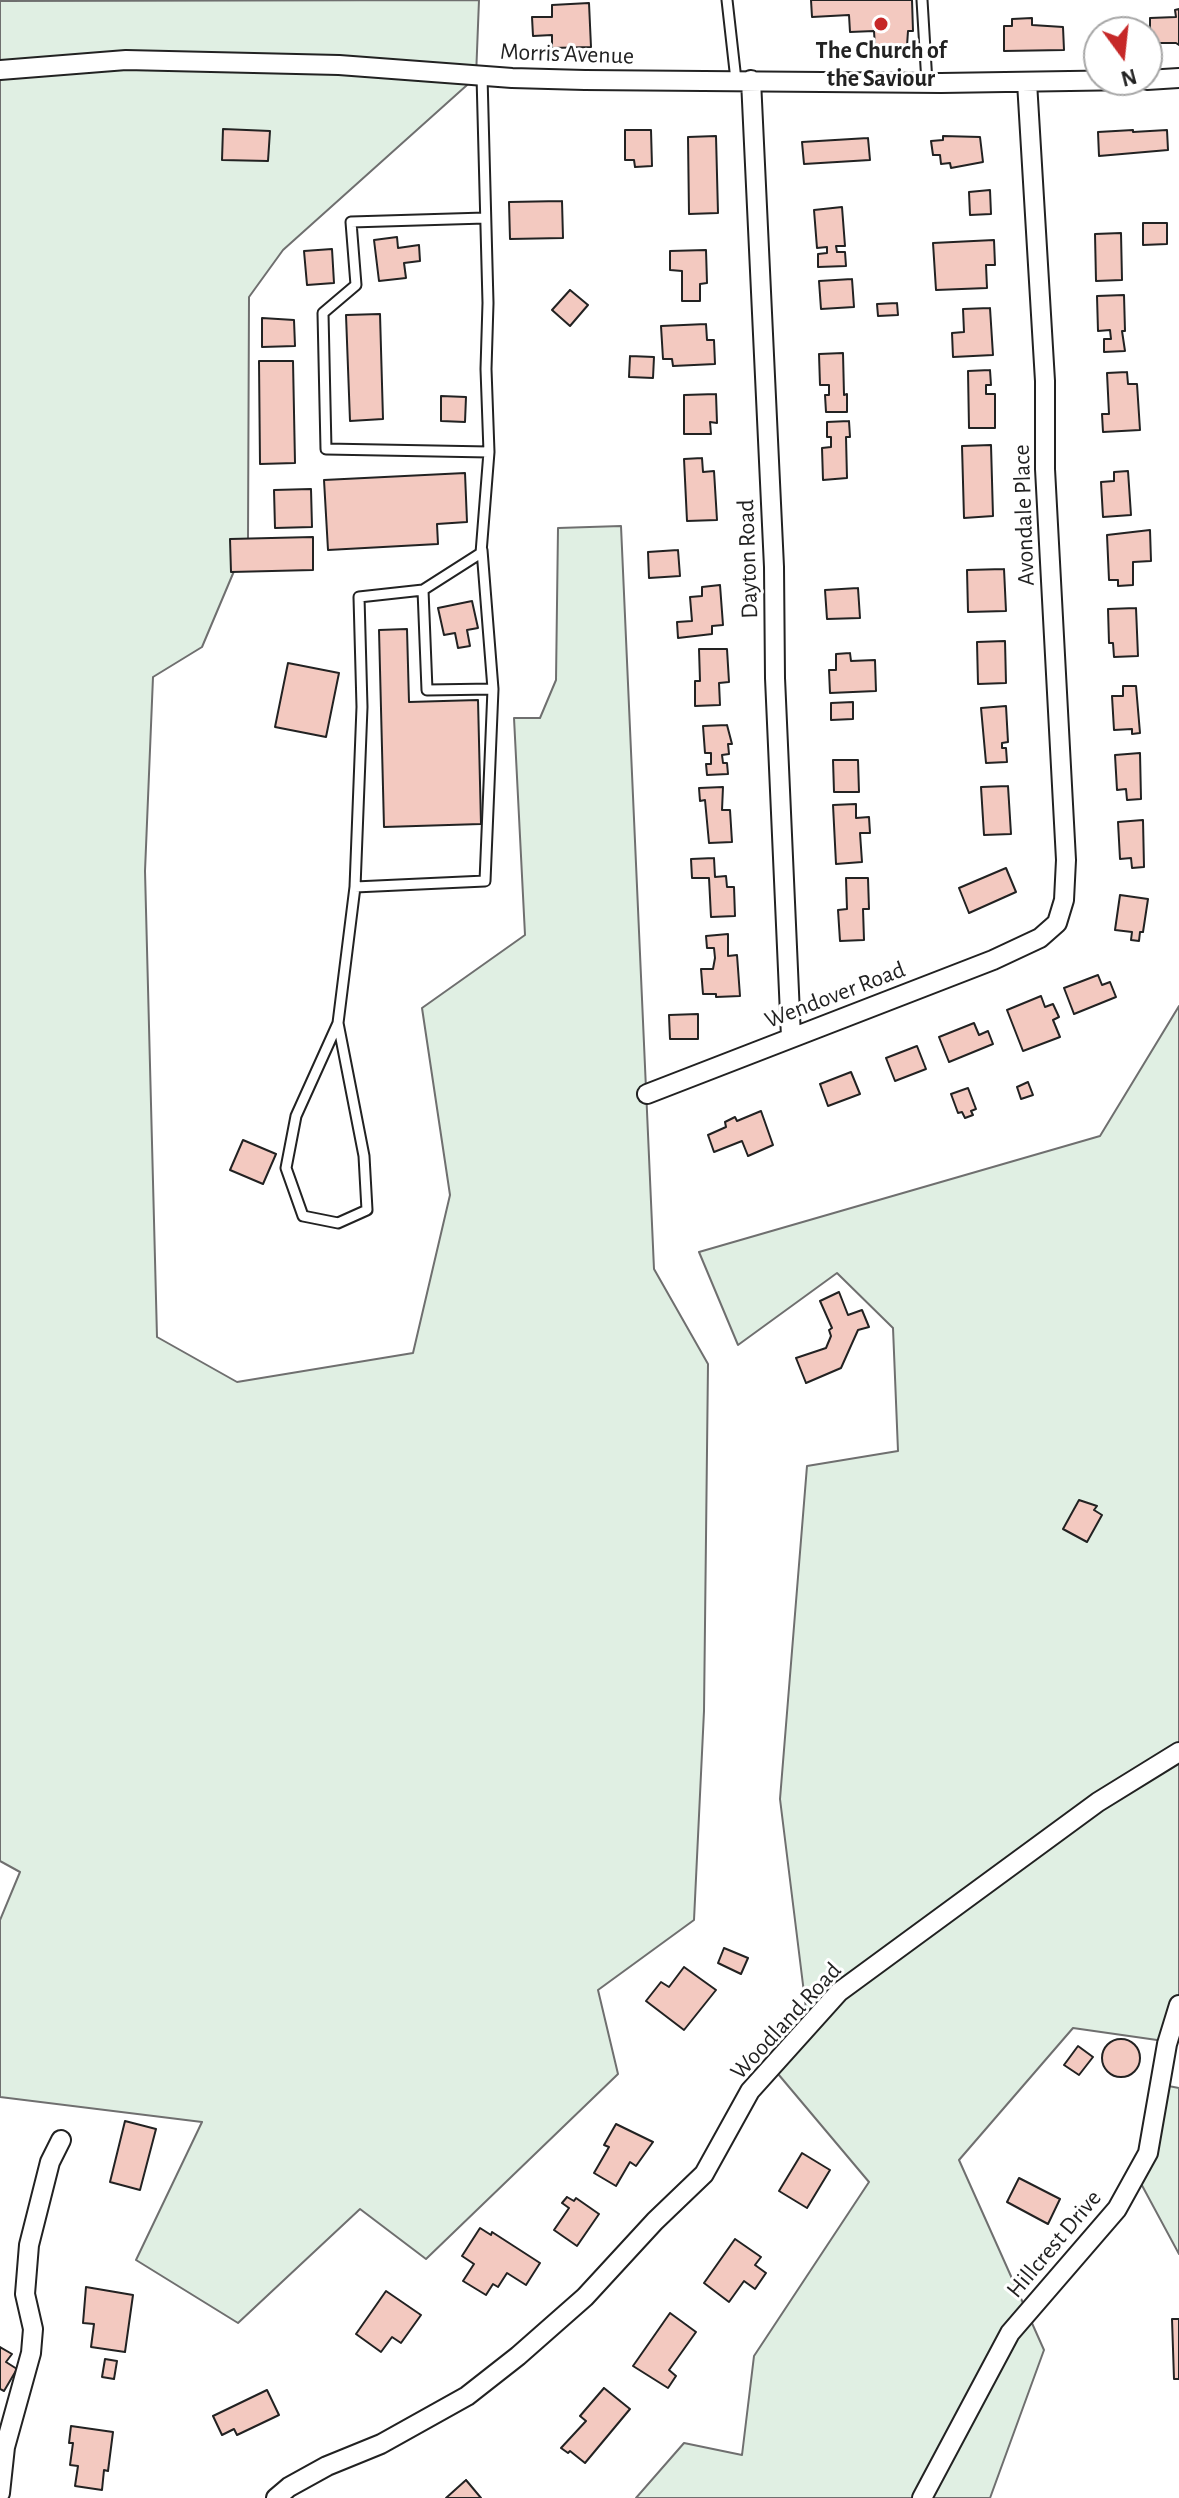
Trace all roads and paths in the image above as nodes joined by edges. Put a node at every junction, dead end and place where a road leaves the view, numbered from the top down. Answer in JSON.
{"nodes":[{"id":1,"x":727,"y":0,"type":"edge"},
{"id":2,"x":922,"y":0,"type":"edge"},
{"id":3,"x":0,"y":70,"type":"edge"},
{"id":4,"x":482,"y":76,"type":"junction"},
{"id":5,"x":743,"y":80,"type":"junction"},
{"id":6,"x":1083,"y":81,"type":"edge"},
{"id":7,"x":1027,"y":82,"type":"junction"},
{"id":8,"x":927,"y":83,"type":"junction"},
{"id":9,"x":485,"y":218,"type":"junction"},
{"id":10,"x":489,"y":452,"type":"junction"},
{"id":11,"x":482,"y":546,"type":"junction"},
{"id":12,"x":423,"y":590,"type":"junction"},
{"id":13,"x":493,"y":689,"type":"junction"},
{"id":14,"x":355,"y":887,"type":"junction"},
{"id":15,"x":1040,"y":938,"type":"joint"},
{"id":16,"x":338,"y":1023,"type":"junction"},
{"id":17,"x":791,"y":1037,"type":"junction"},
{"id":18,"x":647,"y":1094,"type":"dead end"},
{"id":19,"x":1179,"y":1752,"type":"edge"},
{"id":20,"x":1179,"y":2005,"type":"edge"},
{"id":21,"x":61,"y":2140,"type":"dead end"},
{"id":22,"x":0,"y":2493,"type":"edge"},
{"id":23,"x":288,"y":2494,"type":"edge"},
{"id":24,"x":922,"y":2498,"type":"edge"}],
"edges":[{"from":1,"to":5,"type":"lane"},
{"from":2,"to":8,"type":"lane"},
{"from":3,"to":4,"type":"street","name":"Morris Avenue"},
{"from":4,"to":5,"type":"street","name":"Morris Avenue"},
{"from":4,"to":9,"type":"lane"},
{"from":5,"to":8,"type":"street","name":"Morris Avenue"},
{"from":5,"to":17,"type":"street","name":"Dayton Road"},
{"from":6,"to":7,"type":"street","name":"Morris Avenue"},
{"from":7,"to":8,"type":"street","name":"Morris Avenue"},
{"from":7,"to":15,"type":"street","name":"Avondale Place"},
{"from":9,"to":10,"type":"lane"},
{"from":9,"to":10,"type":"lane"},
{"from":10,"to":11,"type":"lane"},
{"from":11,"to":12,"type":"lane"},
{"from":11,"to":13,"type":"lane"},
{"from":12,"to":13,"type":"lane"},
{"from":12,"to":14,"type":"lane"},
{"from":13,"to":14,"type":"lane"},
{"from":14,"to":16,"type":"lane"},
{"from":15,"to":17,"type":"street","name":"Wendover Road"},
{"from":16,"to":16,"type":"lane"},
{"from":17,"to":18,"type":"street","name":"Wendover Road"},
{"from":19,"to":23,"type":"street","name":"Woodland Road"},
{"from":20,"to":24,"type":"street","name":"Hillcrest Drive"},
{"from":21,"to":22,"type":"street"}]}
